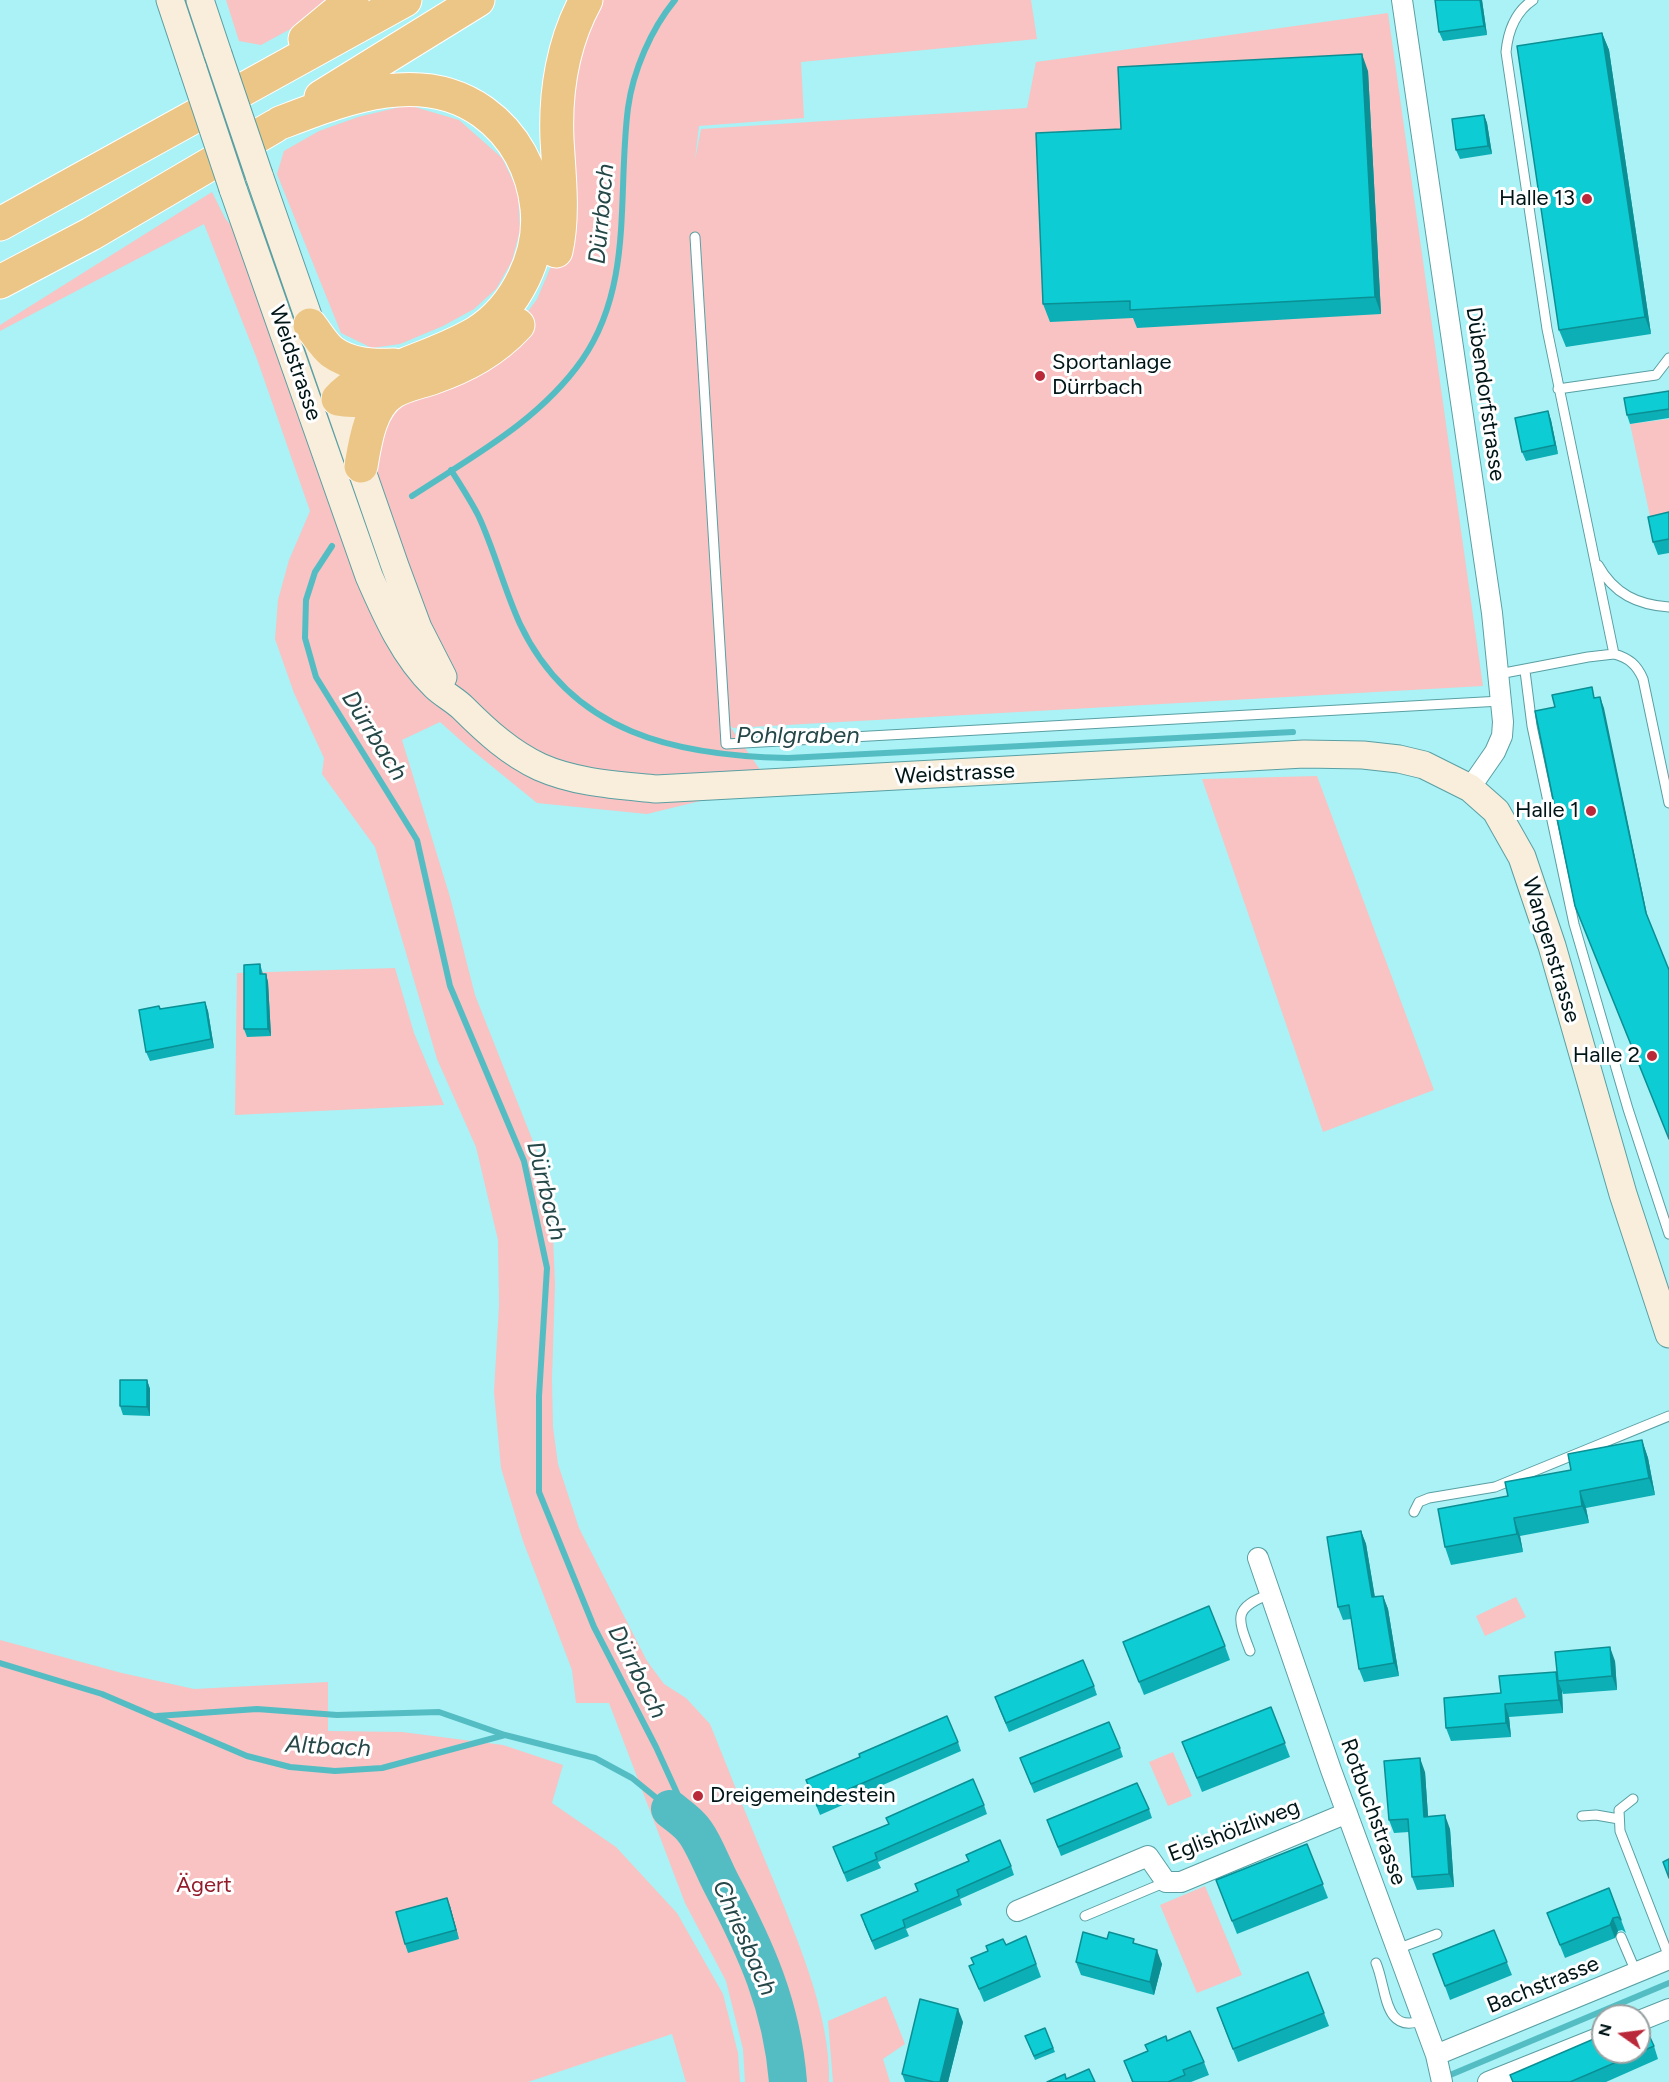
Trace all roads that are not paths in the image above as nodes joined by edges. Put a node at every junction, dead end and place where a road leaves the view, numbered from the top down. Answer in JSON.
{"nodes":[{"id":1,"x":170,"y":0,"type":"edge"},
{"id":2,"x":200,"y":0,"type":"edge"},
{"id":3,"x":352,"y":0,"type":"edge"},
{"id":4,"x":405,"y":0,"type":"edge"},
{"id":5,"x":478,"y":0,"type":"edge"},
{"id":6,"x":586,"y":0,"type":"edge"},
{"id":7,"x":1402,"y":0,"type":"edge"},
{"id":8,"x":1533,"y":0,"type":"edge"},
{"id":9,"x":192,"y":118,"type":"junction"},
{"id":10,"x":280,"y":123,"type":"junction"},
{"id":11,"x":0,"y":224,"type":"edge"},
{"id":12,"x":695,"y":237,"type":"dead end"},
{"id":13,"x":0,"y":282,"type":"edge"},
{"id":14,"x":297,"y":329,"type":"junction"},
{"id":15,"x":1669,"y":358,"type":"edge"},
{"id":16,"x":400,"y":378,"type":"junction"},
{"id":17,"x":1558,"y":390,"type":"junction"},
{"id":18,"x":338,"y":399,"type":"junction"},
{"id":19,"x":326,"y":453,"type":"junction"},
{"id":20,"x":361,"y":466,"type":"junction"},
{"id":21,"x":1590,"y":543,"type":"junction"},
{"id":22,"x":1669,"y":607,"type":"edge"},
{"id":23,"x":1614,"y":654,"type":"junction"},
{"id":24,"x":1525,"y":671,"type":"junction"},
{"id":25,"x":1499,"y":674,"type":"junction"},
{"id":26,"x":1502,"y":701,"type":"junction"},
{"id":27,"x":458,"y":704,"type":"junction"},
{"id":28,"x":1470,"y":788,"type":"junction"},
{"id":29,"x":1669,"y":803,"type":"edge"},
{"id":30,"x":1669,"y":1234,"type":"edge"},
{"id":31,"x":1669,"y":1334,"type":"edge"},
{"id":32,"x":1669,"y":1416,"type":"edge"},
{"id":33,"x":1414,"y":1512,"type":"dead end"},
{"id":34,"x":1258,"y":1558,"type":"dead end"},
{"id":35,"x":1270,"y":1594,"type":"junction"},
{"id":36,"x":1250,"y":1651,"type":"dead end"},
{"id":37,"x":1633,"y":1800,"type":"dead end"},
{"id":38,"x":1347,"y":1813,"type":"junction"},
{"id":39,"x":1582,"y":1816,"type":"dead end"},
{"id":40,"x":1619,"y":1819,"type":"junction"},
{"id":41,"x":1166,"y":1882,"type":"junction"},
{"id":42,"x":1017,"y":1911,"type":"dead end"},
{"id":43,"x":1085,"y":1916,"type":"dead end"},
{"id":44,"x":1437,"y":1934,"type":"dead end"},
{"id":45,"x":1621,"y":1937,"type":"edge"},
{"id":46,"x":1397,"y":1949,"type":"junction"},
{"id":47,"x":1669,"y":1958,"type":"edge"},
{"id":48,"x":1376,"y":1963,"type":"dead end"},
{"id":49,"x":1636,"y":1972,"type":"junction"},
{"id":50,"x":1669,"y":2010,"type":"edge"},
{"id":51,"x":1651,"y":2017,"type":"edge"},
{"id":52,"x":1423,"y":2020,"type":"junction"},
{"id":53,"x":1591,"y":2041,"type":"edge"},
{"id":54,"x":1439,"y":2067,"type":"edge"},
{"id":55,"x":1488,"y":2082,"type":"edge"}],
"edges":[{"from":1,"to":14,"type":"main road","name":"Weidstrasse","bridge":true},
{"from":2,"to":14,"type":"main road","name":"Weidstrasse","bridge":true},
{"from":3,"to":9,"type":"highway"},
{"from":4,"to":9,"type":"highway"},
{"from":5,"to":10,"type":"highway"},
{"from":6,"to":16,"type":"highway"},
{"from":7,"to":25,"type":"street","name":"Dübendorfstrasse"},
{"from":8,"to":17,"type":"lane"},
{"from":9,"to":11,"type":"highway"},
{"from":10,"to":13,"type":"highway"},
{"from":10,"to":16,"type":"highway"},
{"from":12,"to":26,"type":"lane"},
{"from":14,"to":16,"type":"highway"},
{"from":14,"to":18,"type":"main road","name":"Weidstrasse"},
{"from":14,"to":19,"type":"main road","name":"Weidstrasse"},
{"from":15,"to":17,"type":"lane"},
{"from":16,"to":18,"type":"highway"},
{"from":16,"to":20,"type":"highway"},
{"from":17,"to":21,"type":"lane"},
{"from":18,"to":19,"type":"main road"},
{"from":18,"to":20,"type":"main road","name":"Weidstrasse"},
{"from":19,"to":27,"type":"main road","name":"Weidstrasse"},
{"from":20,"to":27,"type":"main road","name":"Weidstrasse"},
{"from":21,"to":22,"type":"lane"},
{"from":21,"to":23,"type":"lane"},
{"from":23,"to":24,"type":"lane"},
{"from":23,"to":29,"type":"lane"},
{"from":24,"to":25,"type":"lane"},
{"from":24,"to":30,"type":"lane"},
{"from":25,"to":26,"type":"street","name":"Dübendorfstrasse"},
{"from":26,"to":28,"type":"street","name":"Dübendorfstrasse"},
{"from":27,"to":28,"type":"main road","name":"Weidstrasse"},
{"from":28,"to":31,"type":"main road","name":"Wangenstrasse"},
{"from":32,"to":33,"type":"lane"},
{"from":34,"to":35,"type":"street","name":"Rotbuchstrasse"},
{"from":35,"to":36,"type":"lane"},
{"from":35,"to":38,"type":"street","name":"Rotbuchstrasse"},
{"from":37,"to":40,"type":"lane"},
{"from":38,"to":41,"type":"street","name":"Eglishölzliweg"},
{"from":38,"to":46,"type":"street","name":"Rotbuchstrasse"},
{"from":39,"to":40,"type":"lane"},
{"from":40,"to":47,"type":"lane"},
{"from":41,"to":42,"type":"street","name":"Eglishölzliweg"},
{"from":41,"to":43,"type":"lane"},
{"from":44,"to":46,"type":"lane"},
{"from":45,"to":49,"type":"lane"},
{"from":46,"to":52,"type":"street","name":"Rotbuchstrasse"},
{"from":47,"to":49,"type":"street","name":"Bachstrasse"},
{"from":48,"to":52,"type":"lane"},
{"from":49,"to":54,"type":"street","name":"Bachstrasse"},
{"from":50,"to":51,"type":"street"},
{"from":52,"to":54,"type":"street","name":"Rotbuchstrasse"},
{"from":53,"to":55,"type":"street"}]}
